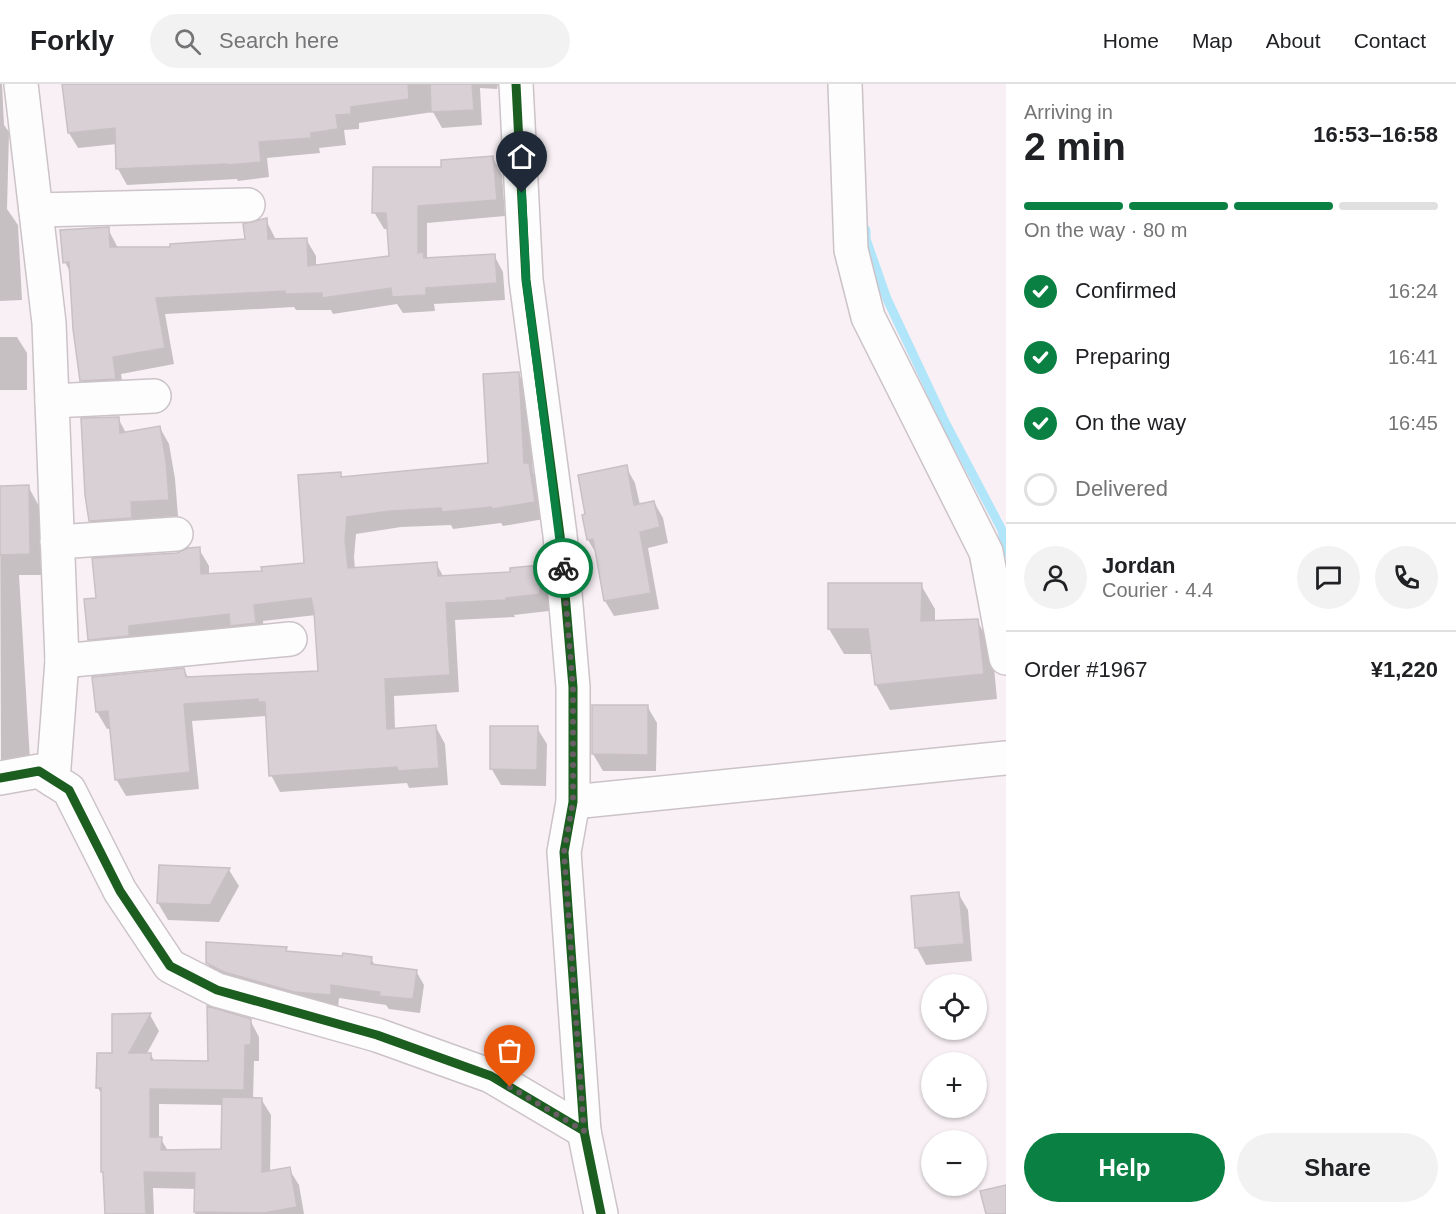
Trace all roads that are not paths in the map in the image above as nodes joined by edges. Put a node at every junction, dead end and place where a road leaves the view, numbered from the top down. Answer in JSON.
{"nodes":[{"id":1,"x":21,"y":84,"type":"edge"},
{"id":2,"x":516,"y":84,"type":"edge"},
{"id":3,"x":845,"y":84,"type":"edge"},
{"id":4,"x":248,"y":205,"type":"dead end"},
{"id":5,"x":36,"y":210,"type":"junction"},
{"id":6,"x":154,"y":396,"type":"dead end"},
{"id":7,"x":52,"y":401,"type":"junction"},
{"id":8,"x":176,"y":534,"type":"dead end"},
{"id":9,"x":57,"y":542,"type":"junction"},
{"id":10,"x":290,"y":639,"type":"dead end"},
{"id":11,"x":1006,"y":658,"type":"edge"},
{"id":12,"x":62,"y":661,"type":"junction"},
{"id":13,"x":1006,"y":758,"type":"edge"},
{"id":14,"x":0,"y":778,"type":"edge"},
{"id":15,"x":52,"y":780,"type":"junction"},
{"id":16,"x":573,"y":802,"type":"junction"},
{"id":17,"x":584,"y":1131,"type":"junction"},
{"id":18,"x":601,"y":1214,"type":"edge"}],
"edges":[{"from":1,"to":5,"type":"street"},
{"from":2,"to":16,"type":"street"},
{"from":3,"to":11,"type":"street"},
{"from":4,"to":5,"type":"street"},
{"from":5,"to":7,"type":"street"},
{"from":6,"to":7,"type":"street"},
{"from":7,"to":9,"type":"street"},
{"from":8,"to":9,"type":"street"},
{"from":9,"to":12,"type":"street"},
{"from":10,"to":12,"type":"street"},
{"from":12,"to":15,"type":"street"},
{"from":13,"to":16,"type":"street"},
{"from":14,"to":15,"type":"street"},
{"from":15,"to":17,"type":"street"},
{"from":16,"to":17,"type":"street"},
{"from":17,"to":18,"type":"street"}]}
